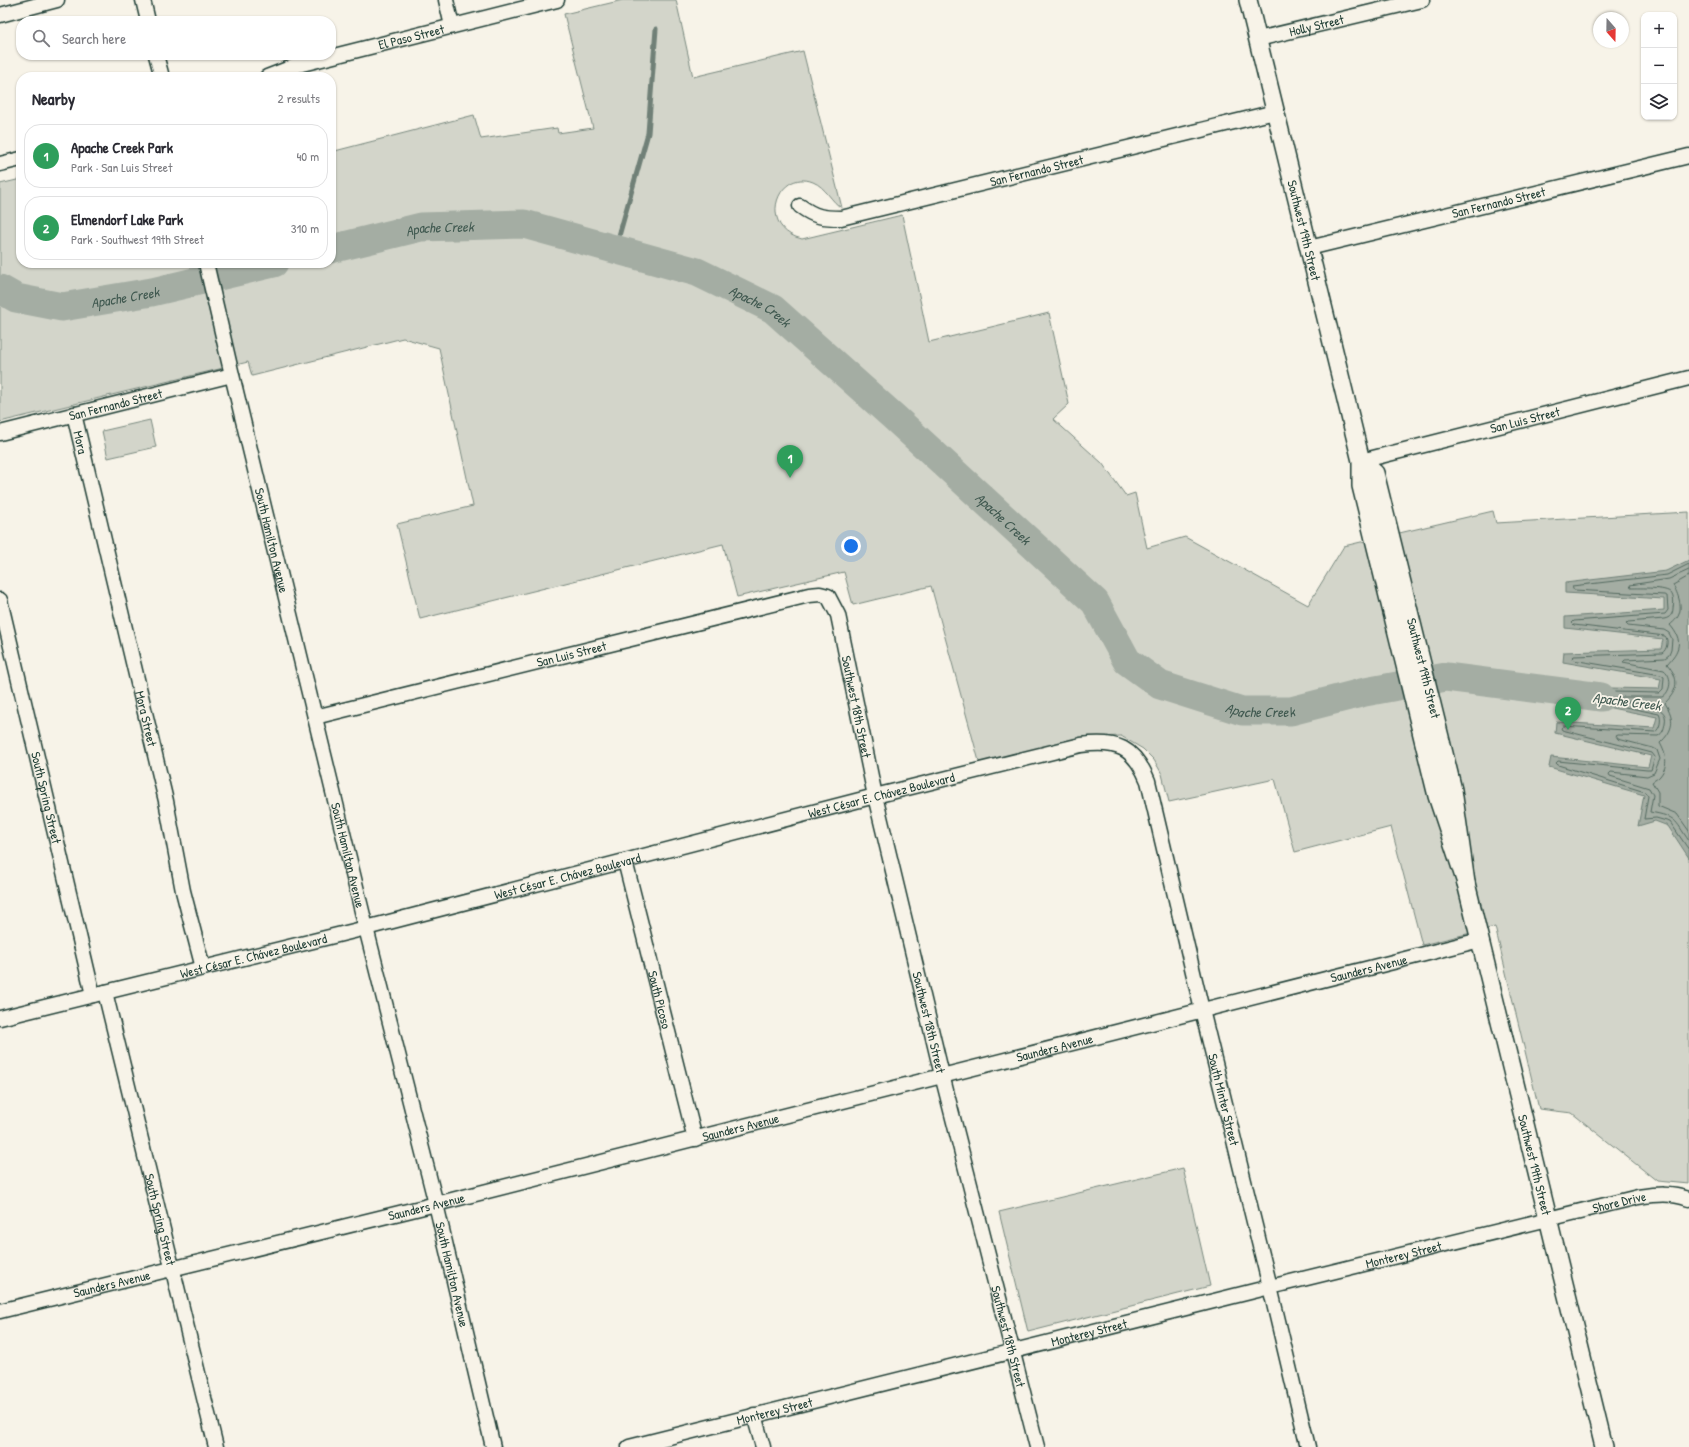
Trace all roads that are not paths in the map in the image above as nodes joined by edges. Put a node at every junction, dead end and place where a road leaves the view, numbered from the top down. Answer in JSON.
{"nodes":[{"id":1,"x":57,"y":0,"type":"edge"},
{"id":2,"x":143,"y":0,"type":"edge"},
{"id":3,"x":446,"y":0,"type":"edge"},
{"id":4,"x":557,"y":0,"type":"edge"},
{"id":5,"x":1248,"y":0,"type":"edge"},
{"id":6,"x":1422,"y":0,"type":"edge"},
{"id":7,"x":0,"y":15,"type":"edge"},
{"id":8,"x":147,"y":16,"type":"edge"},
{"id":9,"x":452,"y":26,"type":"junction"},
{"id":10,"x":1258,"y":39,"type":"junction"},
{"id":11,"x":336,"y":55,"type":"edge"},
{"id":12,"x":157,"y":60,"type":"edge"},
{"id":13,"x":318,"y":60,"type":"edge"},
{"id":14,"x":161,"y":72,"type":"edge"},
{"id":15,"x":280,"y":72,"type":"edge"},
{"id":16,"x":1275,"y":112,"type":"junction"},
{"id":17,"x":1689,"y":156,"type":"edge"},
{"id":18,"x":16,"y":160,"type":"edge"},
{"id":19,"x":0,"y":164,"type":"edge"},
{"id":20,"x":800,"y":206,"type":"dead end"},
{"id":21,"x":1309,"y":248,"type":"junction"},
{"id":22,"x":207,"y":268,"type":"edge"},
{"id":23,"x":232,"y":376,"type":"junction"},
{"id":24,"x":1689,"y":378,"type":"edge"},
{"id":25,"x":74,"y":414,"type":"junction"},
{"id":26,"x":0,"y":433,"type":"edge"},
{"id":27,"x":1361,"y":460,"type":"junction"},
{"id":28,"x":87,"y":470,"type":"joint"},
{"id":29,"x":828,"y":596,"type":"joint"},
{"id":30,"x":0,"y":600,"type":"edge"},
{"id":31,"x":315,"y":717,"type":"junction"},
{"id":32,"x":1134,"y":756,"type":"joint"},
{"id":33,"x":875,"y":796,"type":"junction"},
{"id":34,"x":625,"y":861,"type":"junction"},
{"id":35,"x":1466,"y":883,"type":"junction"},
{"id":36,"x":366,"y":928,"type":"junction"},
{"id":37,"x":1480,"y":940,"type":"junction"},
{"id":38,"x":203,"y":968,"type":"junction"},
{"id":39,"x":100,"y":993,"type":"junction"},
{"id":40,"x":1202,"y":1010,"type":"junction"},
{"id":41,"x":0,"y":1018,"type":"edge"},
{"id":42,"x":942,"y":1075,"type":"junction"},
{"id":43,"x":695,"y":1138,"type":"junction"},
{"id":44,"x":1689,"y":1199,"type":"edge"},
{"id":45,"x":436,"y":1204,"type":"junction"},
{"id":46,"x":1548,"y":1218,"type":"junction"},
{"id":47,"x":173,"y":1268,"type":"junction"},
{"id":48,"x":1270,"y":1287,"type":"junction"},
{"id":49,"x":0,"y":1311,"type":"edge"},
{"id":50,"x":1013,"y":1351,"type":"junction"},
{"id":51,"x":754,"y":1415,"type":"junction"},
{"id":52,"x":216,"y":1447,"type":"edge"},
{"id":53,"x":493,"y":1447,"type":"edge"},
{"id":54,"x":629,"y":1447,"type":"edge"},
{"id":55,"x":762,"y":1447,"type":"edge"},
{"id":56,"x":1037,"y":1447,"type":"edge"},
{"id":57,"x":1308,"y":1447,"type":"edge"},
{"id":58,"x":1604,"y":1447,"type":"edge"}],
"edges":[{"from":1,"to":7,"type":"street"},
{"from":2,"to":8,"type":"street"},
{"from":3,"to":9,"type":"street"},
{"from":4,"to":9,"type":"street","name":"El Paso Street"},
{"from":5,"to":10,"type":"street","name":"Southwest 19th Street"},
{"from":6,"to":10,"type":"street","name":"Holly Street"},
{"from":9,"to":11,"type":"street","name":"El Paso Street"},
{"from":10,"to":16,"type":"street","name":"Southwest 19th Street"},
{"from":12,"to":14,"type":"street"},
{"from":13,"to":15,"type":"street","name":"El Paso Street"},
{"from":16,"to":20,"type":"street","name":"San Fernando Street"},
{"from":16,"to":21,"type":"street","name":"Southwest 19th Street"},
{"from":17,"to":21,"type":"street","name":"San Fernando Street"},
{"from":18,"to":19,"type":"street"},
{"from":21,"to":27,"type":"street","name":"Southwest 19th Street"},
{"from":22,"to":23,"type":"street","name":"South Hamilton Avenue"},
{"from":23,"to":25,"type":"street","name":"San Fernando Street"},
{"from":23,"to":31,"type":"street","name":"South Hamilton Avenue"},
{"from":24,"to":27,"type":"street","name":"San Luis Street"},
{"from":25,"to":26,"type":"street","name":"San Fernando Street"},
{"from":25,"to":28,"type":"street","name":"Mora"},
{"from":27,"to":35,"type":"street","name":"Southwest 19th Street"},
{"from":27,"to":35,"type":"street","name":"Southwest 19th Street"},
{"from":28,"to":38,"type":"street","name":"Mora Street"},
{"from":29,"to":31,"type":"street","name":"San Luis Street"},
{"from":29,"to":33,"type":"street","name":"Southwest 18th Street"},
{"from":30,"to":39,"type":"street","name":"South Spring Street"},
{"from":31,"to":36,"type":"street","name":"South Hamilton Avenue"},
{"from":32,"to":33,"type":"street","name":"West César E. Chávez Boulevard"},
{"from":32,"to":40,"type":"street","name":"South Minter Street"},
{"from":33,"to":34,"type":"street","name":"West César E. Chávez Boulevard"},
{"from":33,"to":42,"type":"street","name":"Southwest 18th Street"},
{"from":34,"to":36,"type":"street","name":"West César E. Chávez Boulevard"},
{"from":34,"to":43,"type":"street","name":"South Picoso"},
{"from":35,"to":37,"type":"street","name":"Southwest 19th Street"},
{"from":36,"to":38,"type":"street","name":"West César E. Chávez Boulevard"},
{"from":36,"to":45,"type":"street","name":"South Hamilton Avenue"},
{"from":37,"to":40,"type":"street","name":"Saunders Avenue"},
{"from":37,"to":46,"type":"street","name":"Southwest 19th Street"},
{"from":38,"to":39,"type":"street","name":"West César E. Chávez Boulevard"},
{"from":39,"to":41,"type":"street","name":"West César E. Chávez Boulevard"},
{"from":39,"to":47,"type":"street","name":"South Spring Street"},
{"from":40,"to":42,"type":"street","name":"Saunders Avenue"},
{"from":40,"to":48,"type":"street","name":"South Minter Street"},
{"from":42,"to":43,"type":"street","name":"Saunders Avenue"},
{"from":42,"to":50,"type":"street","name":"Southwest 18th Street"},
{"from":43,"to":45,"type":"street","name":"Saunders Avenue"},
{"from":44,"to":46,"type":"street","name":"Shore Drive"},
{"from":45,"to":47,"type":"street","name":"Saunders Avenue"},
{"from":45,"to":53,"type":"street","name":"South Hamilton Avenue"},
{"from":46,"to":48,"type":"street","name":"Monterey Street"},
{"from":46,"to":58,"type":"street","name":"Southwest 19th Street"},
{"from":47,"to":49,"type":"street","name":"Saunders Avenue"},
{"from":47,"to":52,"type":"street","name":"South Spring Street"},
{"from":48,"to":50,"type":"street","name":"Monterey Street"},
{"from":48,"to":57,"type":"street","name":"South Minter Street"},
{"from":50,"to":51,"type":"street","name":"Monterey Street"},
{"from":50,"to":56,"type":"street","name":"Southwest 18th Street"},
{"from":51,"to":54,"type":"street","name":"Monterey Street"},
{"from":51,"to":55,"type":"street"}]}
